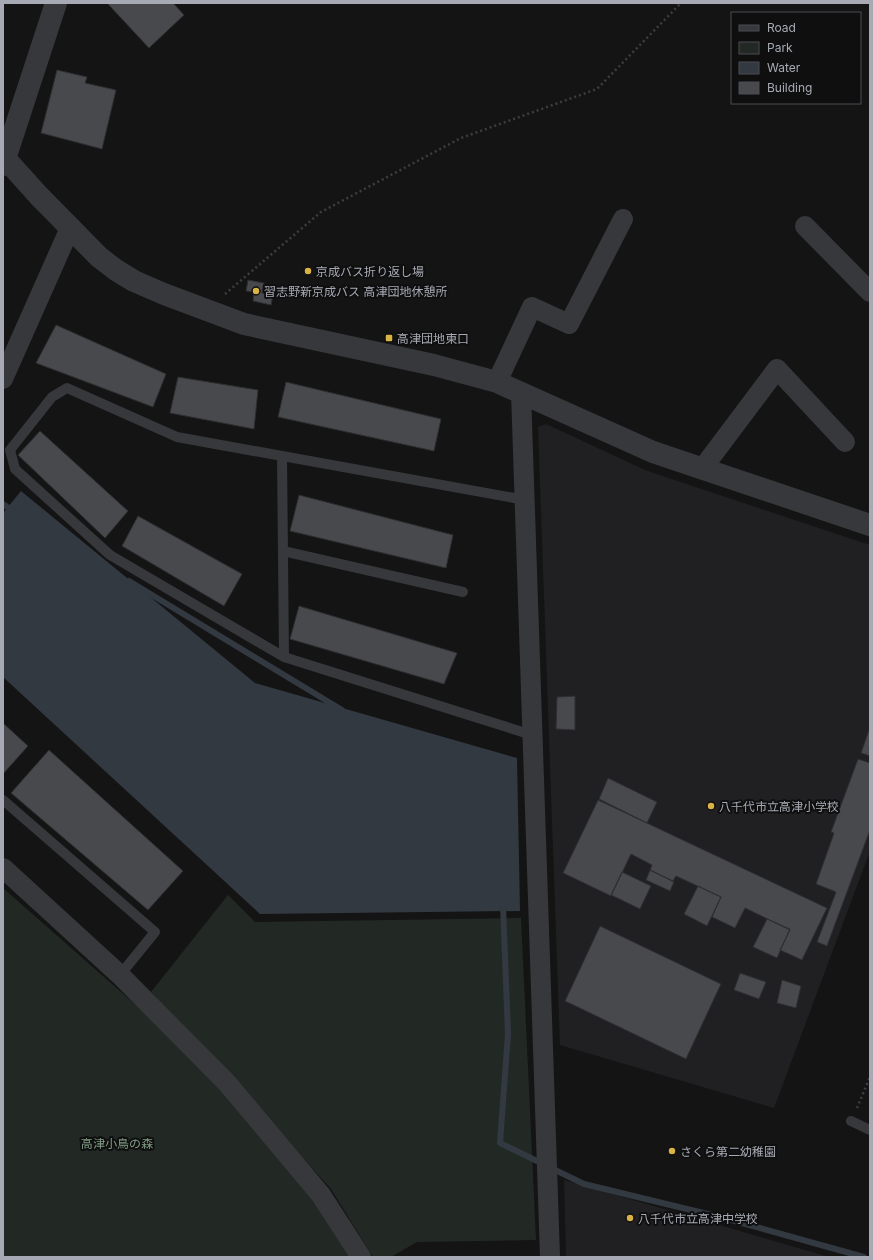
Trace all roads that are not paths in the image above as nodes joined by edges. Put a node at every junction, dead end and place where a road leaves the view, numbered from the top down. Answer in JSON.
{"nodes":[{"id":1,"x":56,"y":3,"type":"edge"},
{"id":2,"x":4,"y":160,"type":"edge"},
{"id":3,"x":623,"y":219,"type":"dead end"},
{"id":4,"x":805,"y":226,"type":"dead end"},
{"id":5,"x":70,"y":228,"type":"junction"},
{"id":6,"x":870,"y":292,"type":"edge"},
{"id":7,"x":3,"y":379,"type":"edge"},
{"id":8,"x":497,"y":382,"type":"junction"},
{"id":9,"x":521,"y":392,"type":"junction"},
{"id":10,"x":845,"y":442,"type":"dead end"},
{"id":11,"x":282,"y":456,"type":"junction"},
{"id":12,"x":702,"y":469,"type":"junction"},
{"id":13,"x":525,"y":500,"type":"junction"},
{"id":14,"x":870,"y":525,"type":"edge"},
{"id":15,"x":283,"y":551,"type":"junction"},
{"id":16,"x":463,"y":592,"type":"dead end"},
{"id":17,"x":284,"y":656,"type":"junction"},
{"id":18,"x":532,"y":735,"type":"junction"},
{"id":19,"x":3,"y":800,"type":"edge"},
{"id":20,"x":3,"y":868,"type":"edge"},
{"id":21,"x":120,"y":975,"type":"junction"},
{"id":22,"x":851,"y":1122,"type":"road end"},
{"id":23,"x":870,"y":1130,"type":"edge"},
{"id":24,"x":361,"y":1257,"type":"edge"},
{"id":25,"x":550,"y":1257,"type":"edge"}],
"edges":[{"from":1,"to":2,"type":"street"},
{"from":2,"to":5,"type":"street"},
{"from":3,"to":8,"type":"street"},
{"from":4,"to":6,"type":"street"},
{"from":5,"to":7,"type":"street"},
{"from":5,"to":8,"type":"street"},
{"from":8,"to":9,"type":"street"},
{"from":9,"to":12,"type":"street"},
{"from":9,"to":13,"type":"street"},
{"from":10,"to":12,"type":"street"},
{"from":11,"to":13,"type":"lane"},
{"from":11,"to":15,"type":"lane"},
{"from":11,"to":17,"type":"lane"},
{"from":12,"to":14,"type":"street"},
{"from":13,"to":18,"type":"street"},
{"from":15,"to":16,"type":"lane"},
{"from":15,"to":17,"type":"lane"},
{"from":17,"to":18,"type":"lane"},
{"from":18,"to":25,"type":"street"},
{"from":19,"to":21,"type":"lane"},
{"from":20,"to":21,"type":"street"},
{"from":21,"to":24,"type":"street"},
{"from":22,"to":23,"type":"lane"}]}
